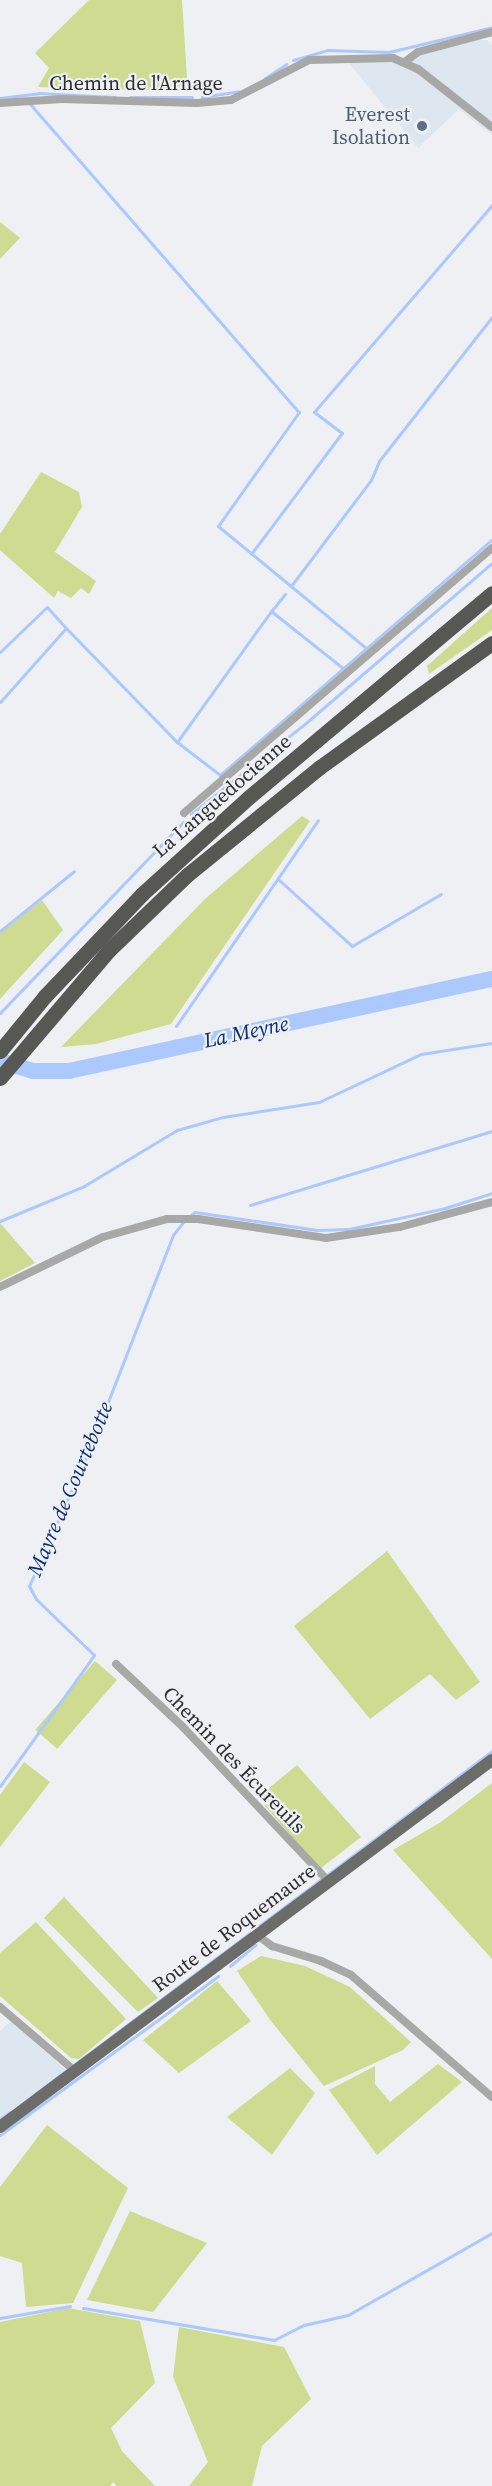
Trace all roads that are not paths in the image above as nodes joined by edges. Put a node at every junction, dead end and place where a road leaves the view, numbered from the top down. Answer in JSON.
{"nodes":[{"id":1,"x":492,"y":32,"type":"edge"},
{"id":2,"x":406,"y":61,"type":"junction"},
{"id":3,"x":0,"y":103,"type":"edge"},
{"id":4,"x":492,"y":127,"type":"edge"},
{"id":5,"x":492,"y":548,"type":"edge"},
{"id":6,"x":492,"y":593,"type":"edge"},
{"id":7,"x":492,"y":643,"type":"edge"},
{"id":8,"x":184,"y":813,"type":"dead end"},
{"id":9,"x":3,"y":1048,"type":"edge"},
{"id":10,"x":1,"y":1076,"type":"edge"},
{"id":11,"x":492,"y":1202,"type":"edge"},
{"id":12,"x":0,"y":1287,"type":"edge"},
{"id":13,"x":116,"y":1664,"type":"dead end"},
{"id":14,"x":492,"y":1760,"type":"edge"},
{"id":15,"x":328,"y":1881,"type":"junction"},
{"id":16,"x":257,"y":1935,"type":"junction"},
{"id":17,"x":0,"y":2007,"type":"edge"},
{"id":18,"x":76,"y":2072,"type":"junction"},
{"id":19,"x":492,"y":2097,"type":"edge"},
{"id":20,"x":0,"y":2127,"type":"edge"}],
"edges":[{"from":1,"to":2,"type":"street"},
{"from":2,"to":3,"type":"street","name":"Chemin de l'Arnage"},
{"from":2,"to":4,"type":"street"},
{"from":5,"to":8,"type":"street"},
{"from":6,"to":9,"type":"highway","name":"La Languedocienne"},
{"from":7,"to":10,"type":"highway","name":"La Languedocienne"},
{"from":11,"to":12,"type":"street"},
{"from":13,"to":15,"type":"street","name":"Chemin des Écureuils"},
{"from":14,"to":15,"type":"main road","name":"Route de Roquemaure"},
{"from":15,"to":16,"type":"main road","name":"Route de Roquemaure"},
{"from":16,"to":18,"type":"main road","name":"Route de Roquemaure"},
{"from":16,"to":19,"type":"street"},
{"from":17,"to":18,"type":"street"},
{"from":18,"to":20,"type":"main road","name":"Route de Roquemaure"}]}
